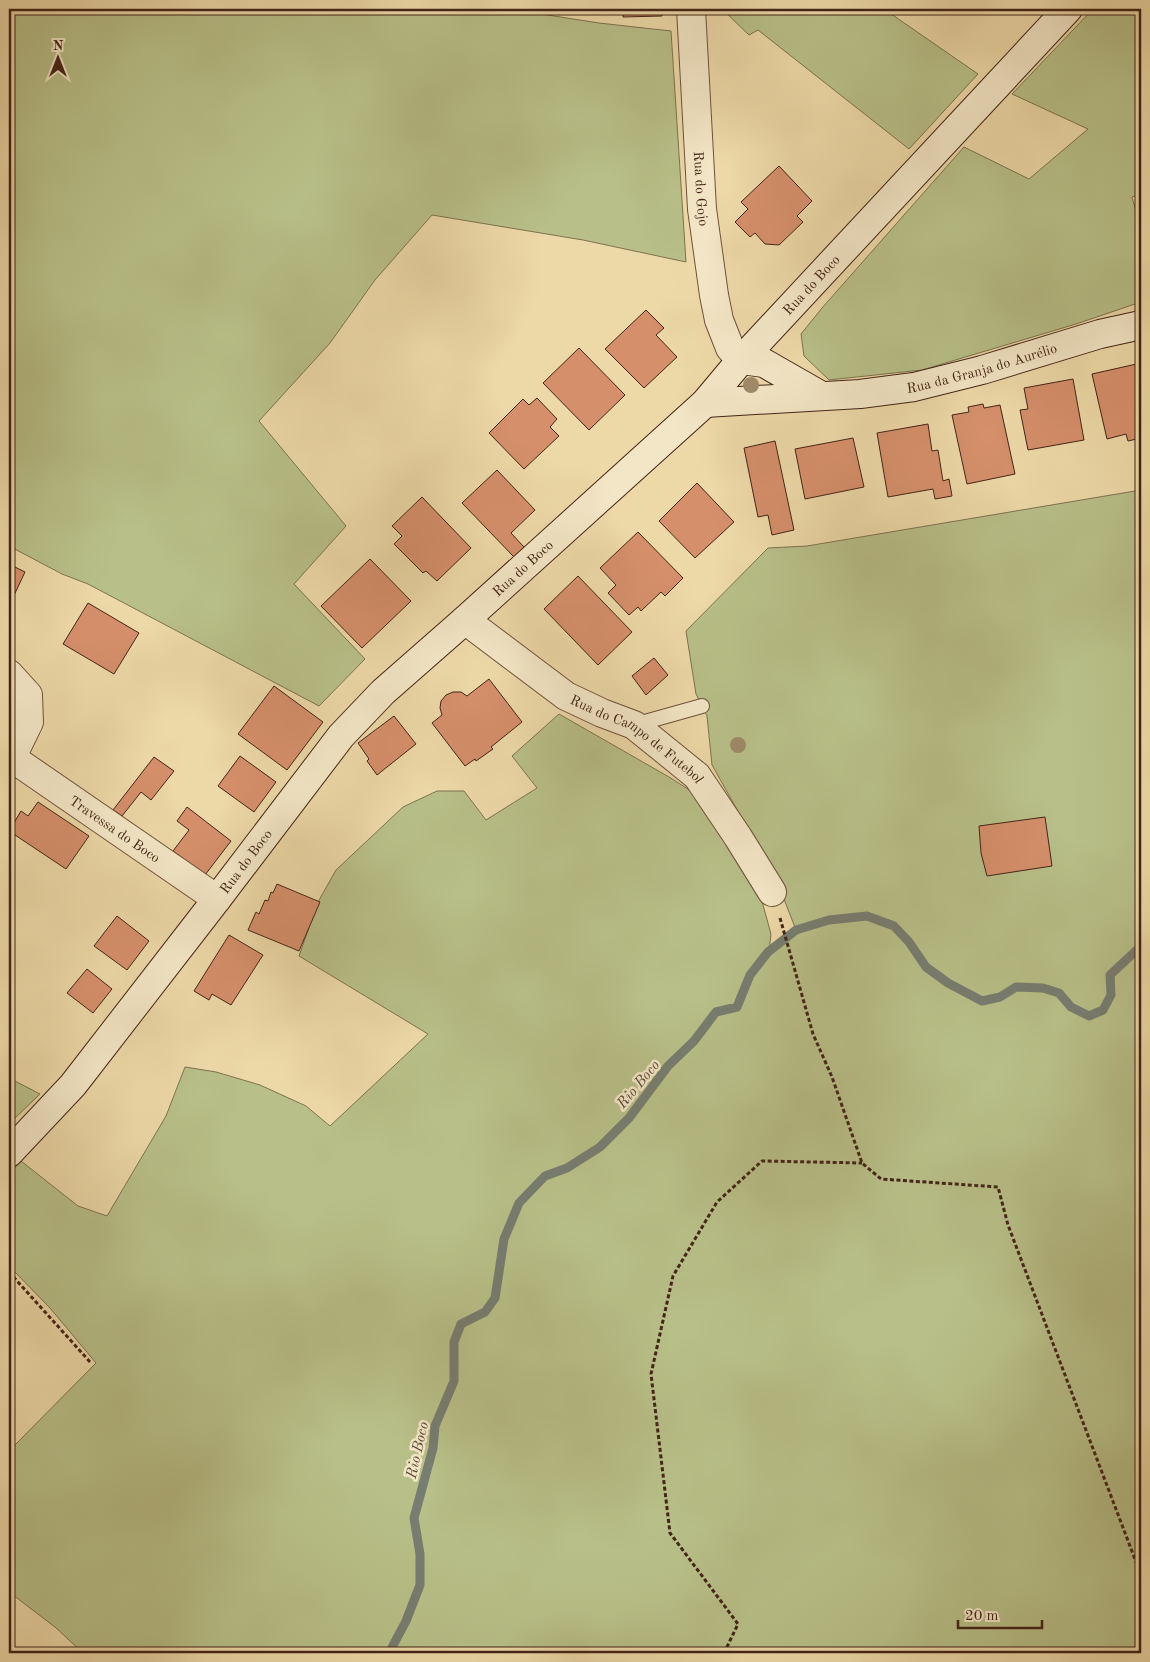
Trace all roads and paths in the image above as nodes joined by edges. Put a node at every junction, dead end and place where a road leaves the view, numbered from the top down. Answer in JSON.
{"nodes":[{"id":1,"x":690,"y":9,"type":"edge"},
{"id":2,"x":1068,"y":9,"type":"edge"},
{"id":3,"x":1141,"y":325,"type":"edge"},
{"id":4,"x":741,"y":360,"type":"junction"},
{"id":5,"x":820,"y":395,"type":"junction"},
{"id":6,"x":705,"y":403,"type":"junction"},
{"id":7,"x":465,"y":620,"type":"junction"},
{"id":8,"x":9,"y":674,"type":"edge"},
{"id":9,"x":702,"y":706,"type":"dead end"},
{"id":10,"x":634,"y":725,"type":"junction"},
{"id":11,"x":10,"y":760,"type":"edge"},
{"id":12,"x":772,"y":892,"type":"dead end"},
{"id":13,"x":217,"y":899,"type":"junction"},
{"id":14,"x":780,"y":920,"type":"dead end"},
{"id":15,"x":9,"y":1153,"type":"edge"},
{"id":16,"x":862,"y":1163,"type":"junction"},
{"id":17,"x":9,"y":1272,"type":"edge"},
{"id":18,"x":91,"y":1363,"type":"dead end"},
{"id":19,"x":1141,"y":1575,"type":"edge"},
{"id":20,"x":724,"y":1653,"type":"edge"}],
"edges":[{"from":1,"to":4,"type":"street","name":"Rua do Gojo"},
{"from":2,"to":4,"type":"street","name":"Rua do Boco"},
{"from":3,"to":5,"type":"street","name":"Rua da Granja do Aurélio"},
{"from":4,"to":5,"type":"street"},
{"from":4,"to":6,"type":"street","name":"Rua do Boco"},
{"from":5,"to":6,"type":"street","name":"Rua da Granja do Aurélio"},
{"from":6,"to":7,"type":"street","name":"Rua do Boco"},
{"from":7,"to":10,"type":"street","name":"Rua do Campo de Futebol"},
{"from":7,"to":13,"type":"street","name":"Rua do Boco"},
{"from":8,"to":11,"type":"street"},
{"from":9,"to":10,"type":"lane"},
{"from":10,"to":12,"type":"street","name":"Rua do Campo de Futebol"},
{"from":11,"to":13,"type":"street","name":"Travessa do Boco"},
{"from":13,"to":15,"type":"street","name":"Rua do Boco"},
{"from":14,"to":16,"type":"path"},
{"from":16,"to":19,"type":"path"},
{"from":16,"to":20,"type":"path"},
{"from":17,"to":18,"type":"path"}]}
